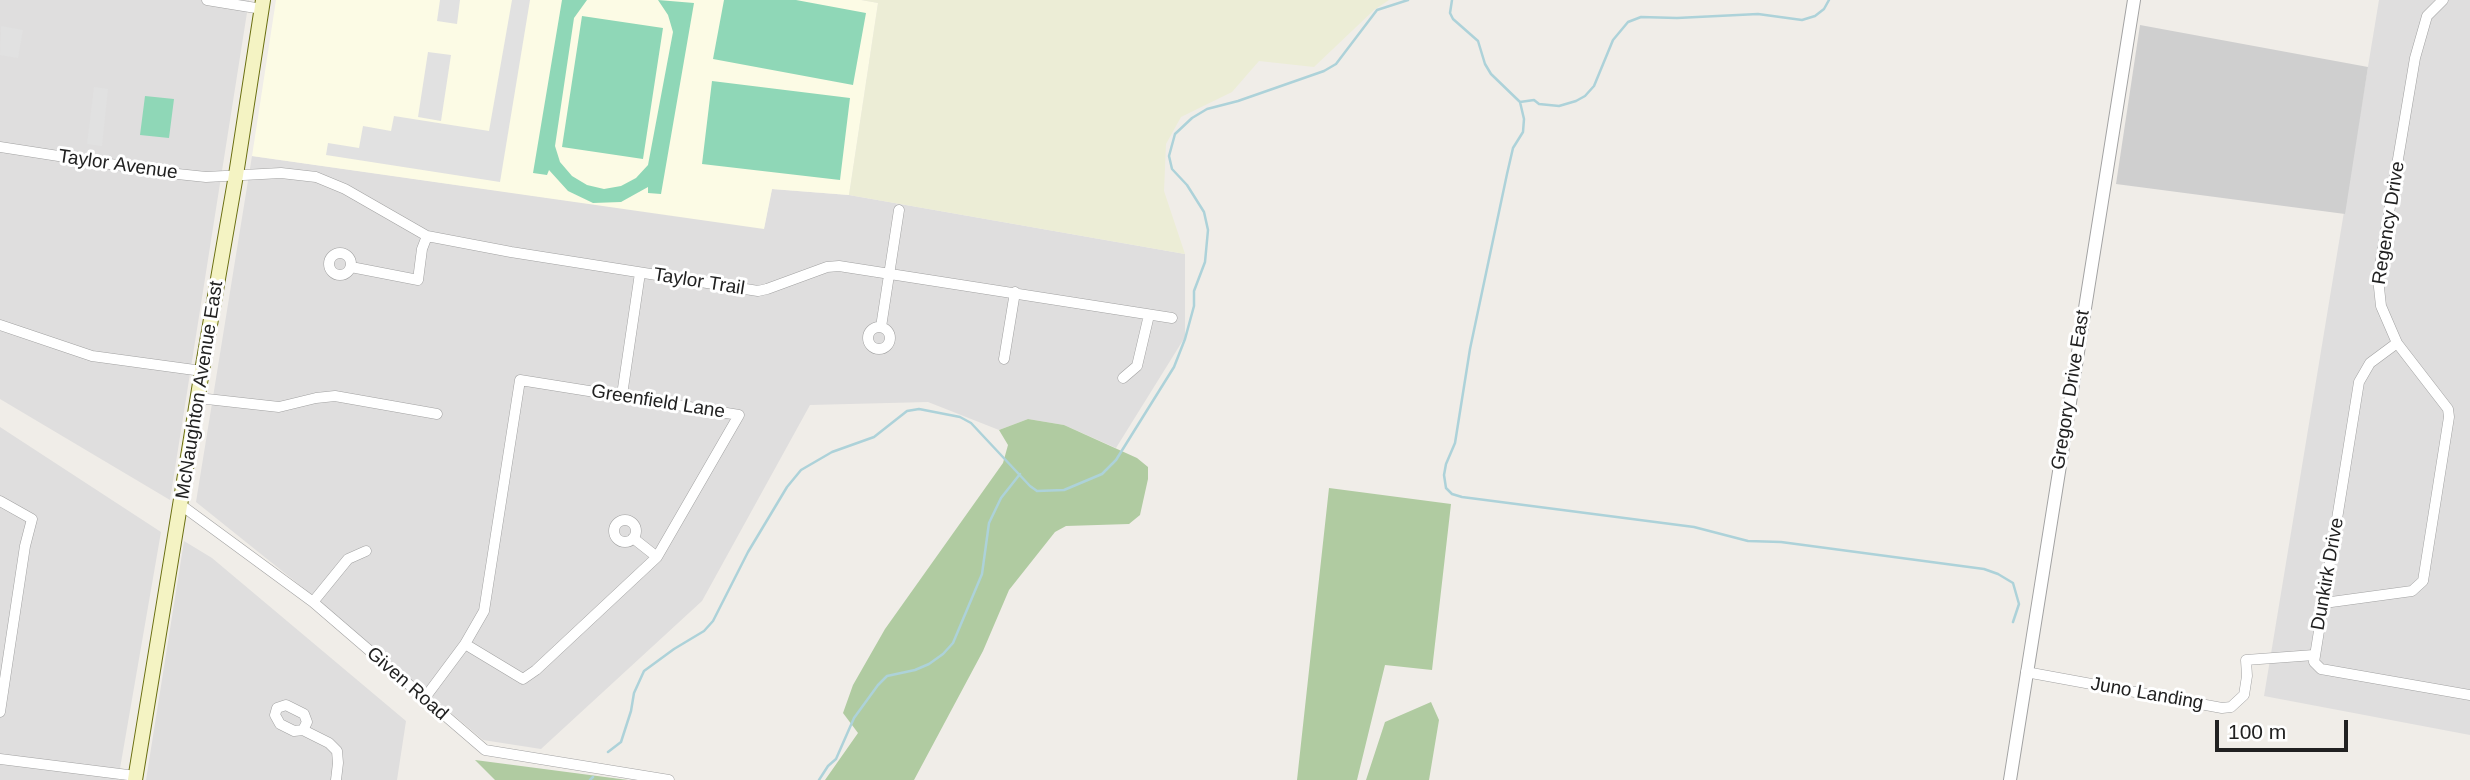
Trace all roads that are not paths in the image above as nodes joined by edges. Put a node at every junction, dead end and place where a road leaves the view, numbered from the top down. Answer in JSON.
{"nodes":[{"id":1,"x":207,"y":0,"type":"edge"},
{"id":2,"x":2134,"y":0,"type":"edge"},
{"id":3,"x":2443,"y":0,"type":"edge"},
{"id":4,"x":262,"y":4,"type":"edge"},
{"id":5,"x":0,"y":147,"type":"edge"},
{"id":6,"x":236,"y":175,"type":"junction"},
{"id":7,"x":899,"y":210,"type":"dead end"},
{"id":8,"x":427,"y":236,"type":"junction"},
{"id":9,"x":351,"y":267,"type":"dead end"},
{"id":10,"x":640,"y":272,"type":"junction"},
{"id":11,"x":890,"y":275,"type":"junction"},
{"id":12,"x":1015,"y":292,"type":"junction"},
{"id":13,"x":1149,"y":315,"type":"junction"},
{"id":14,"x":1172,"y":318,"type":"dead end"},
{"id":15,"x":0,"y":325,"type":"edge"},
{"id":16,"x":881,"y":327,"type":"dead end"},
{"id":17,"x":2397,"y":343,"type":"junction"},
{"id":18,"x":1004,"y":359,"type":"dead end"},
{"id":19,"x":202,"y":371,"type":"junction"},
{"id":20,"x":1123,"y":378,"type":"dead end"},
{"id":21,"x":622,"y":395,"type":"junction"},
{"id":22,"x":198,"y":398,"type":"junction"},
{"id":23,"x":437,"y":414,"type":"dead end"},
{"id":24,"x":0,"y":501,"type":"edge"},
{"id":25,"x":181,"y":505,"type":"junction"},
{"id":26,"x":633,"y":538,"type":"dead end"},
{"id":27,"x":366,"y":551,"type":"dead end"},
{"id":28,"x":657,"y":557,"type":"junction"},
{"id":29,"x":313,"y":602,"type":"junction"},
{"id":30,"x":2324,"y":603,"type":"junction"},
{"id":31,"x":465,"y":644,"type":"junction"},
{"id":32,"x":2314,"y":655,"type":"junction"},
{"id":33,"x":2026,"y":671,"type":"junction"},
{"id":34,"x":2470,"y":695,"type":"edge"},
{"id":35,"x":424,"y":699,"type":"junction"},
{"id":36,"x":0,"y":712,"type":"edge"},
{"id":37,"x":303,"y":730,"type":"dead end"},
{"id":38,"x":0,"y":758,"type":"edge"},
{"id":39,"x":136,"y":778,"type":"edge"},
{"id":40,"x":336,"y":780,"type":"edge"},
{"id":41,"x":669,"y":780,"type":"edge"},
{"id":42,"x":2010,"y":780,"type":"edge"}],
"edges":[{"from":1,"to":4,"type":"street"},
{"from":2,"to":33,"type":"street","name":"Gregory Drive East"},
{"from":3,"to":17,"type":"street","name":"Regency Drive"},
{"from":4,"to":6,"type":"main road","name":"McNaughton Avenue East"},
{"from":5,"to":6,"type":"street","name":"Taylor Avenue"},
{"from":6,"to":8,"type":"street","name":"Taylor Trail"},
{"from":6,"to":19,"type":"main road","name":"McNaughton Avenue East"},
{"from":7,"to":11,"type":"street"},
{"from":8,"to":9,"type":"street"},
{"from":8,"to":10,"type":"street","name":"Taylor Trail"},
{"from":10,"to":11,"type":"street","name":"Taylor Trail"},
{"from":10,"to":21,"type":"street"},
{"from":11,"to":12,"type":"street","name":"Taylor Trail"},
{"from":11,"to":16,"type":"street"},
{"from":12,"to":13,"type":"street","name":"Taylor Trail"},
{"from":12,"to":18,"type":"street"},
{"from":13,"to":14,"type":"street","name":"Taylor Trail"},
{"from":13,"to":20,"type":"street"},
{"from":15,"to":19,"type":"street"},
{"from":17,"to":30,"type":"street","name":"Dunkirk Drive"},
{"from":17,"to":30,"type":"street","name":"Regency Drive"},
{"from":19,"to":22,"type":"main road","name":"McNaughton Avenue East"},
{"from":21,"to":28,"type":"street","name":"Greenfield Lane"},
{"from":21,"to":31,"type":"street","name":"Greenfield Lane"},
{"from":22,"to":23,"type":"street"},
{"from":22,"to":25,"type":"main road","name":"McNaughton Avenue East"},
{"from":24,"to":36,"type":"street"},
{"from":25,"to":29,"type":"street","name":"Given Road"},
{"from":25,"to":39,"type":"main road","name":"McNaughton Avenue East"},
{"from":26,"to":28,"type":"street"},
{"from":27,"to":29,"type":"street"},
{"from":28,"to":31,"type":"street","name":"Greenfield Lane"},
{"from":29,"to":35,"type":"street","name":"Given Road"},
{"from":30,"to":32,"type":"street","name":"Dunkirk Drive"},
{"from":31,"to":35,"type":"street","name":"Greenfield Lane"},
{"from":32,"to":33,"type":"street","name":"Juno Landing"},
{"from":32,"to":34,"type":"street","name":"Dunkirk Drive"},
{"from":33,"to":42,"type":"street","name":"Gregory Drive East"},
{"from":35,"to":41,"type":"street","name":"Given Road"},
{"from":37,"to":40,"type":"street"},
{"from":38,"to":39,"type":"street"}]}
